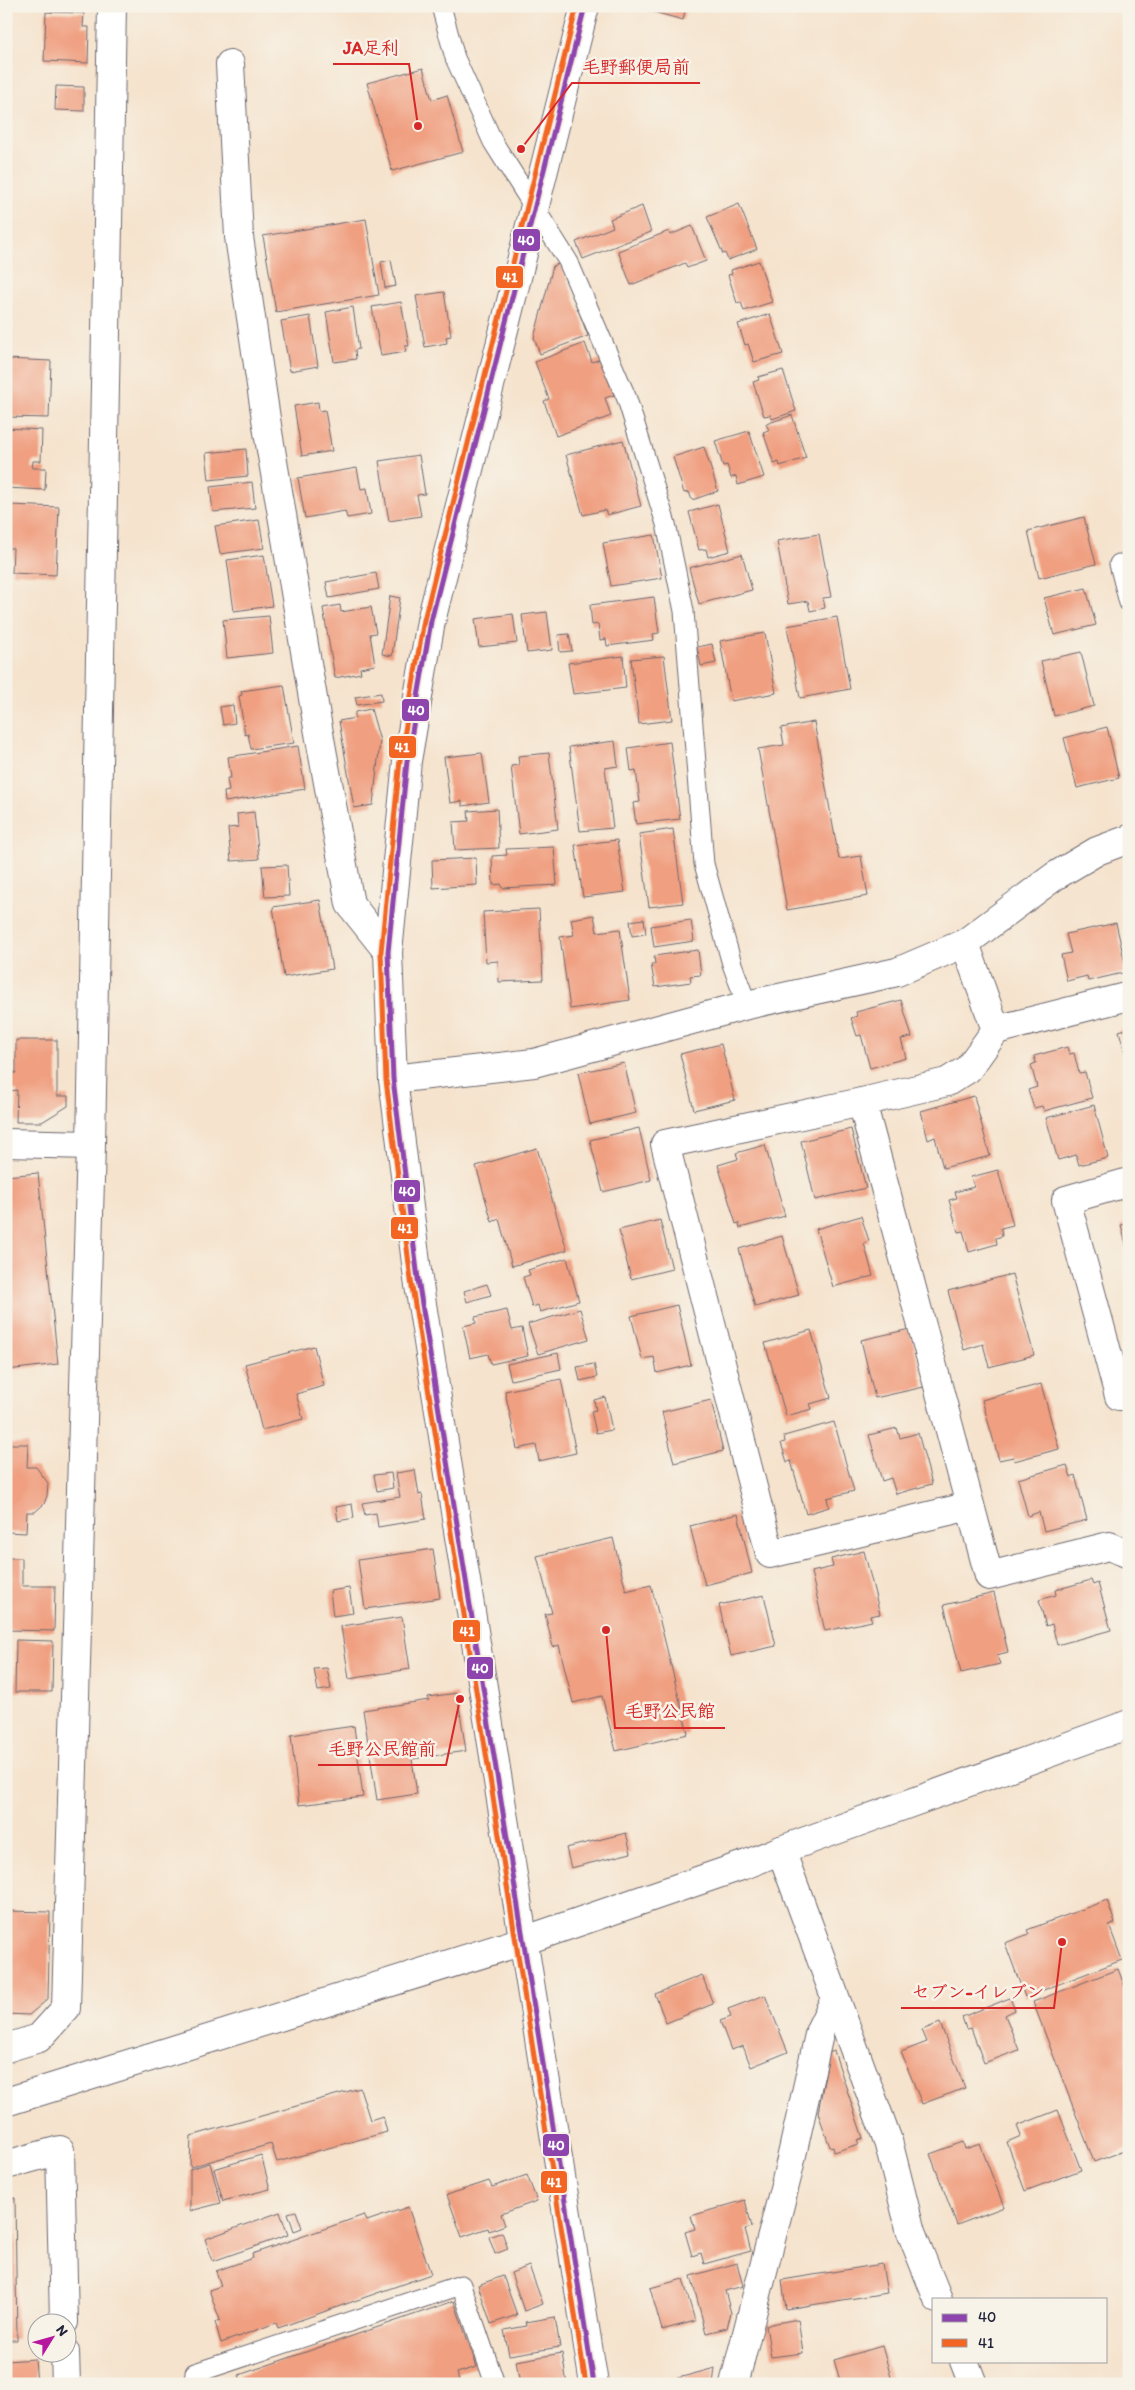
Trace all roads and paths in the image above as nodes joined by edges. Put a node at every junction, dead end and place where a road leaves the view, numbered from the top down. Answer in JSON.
{"nodes":[{"id":1,"x":112,"y":6,"type":"edge"},
{"id":2,"x":441,"y":6,"type":"edge"},
{"id":3,"x":584,"y":6,"type":"edge"},
{"id":4,"x":230,"y":64,"type":"dead end"},
{"id":5,"x":534,"y":208,"type":"junction"},
{"id":6,"x":1119,"y":564,"type":"dead end"},
{"id":7,"x":1129,"y":603,"type":"edge"},
{"id":8,"x":1129,"y":838,"type":"edge"},
{"id":9,"x":965,"y":943,"type":"junction"},
{"id":10,"x":388,"y":952,"type":"junction"},
{"id":11,"x":1129,"y":996,"type":"edge"},
{"id":12,"x":747,"y":1005,"type":"junction"},
{"id":13,"x":996,"y":1030,"type":"junction"},
{"id":14,"x":393,"y":1079,"type":"junction"},
{"id":15,"x":862,"y":1102,"type":"junction"},
{"id":16,"x":6,"y":1143,"type":"edge"},
{"id":17,"x":90,"y":1145,"type":"junction"},
{"id":18,"x":1129,"y":1182,"type":"edge"},
{"id":19,"x":1129,"y":1393,"type":"edge"},
{"id":20,"x":970,"y":1506,"type":"junction"},
{"id":21,"x":1129,"y":1554,"type":"edge"},
{"id":22,"x":1129,"y":1724,"type":"edge"},
{"id":23,"x":781,"y":1850,"type":"junction"},
{"id":24,"x":523,"y":1941,"type":"junction"},
{"id":25,"x":835,"y":1999,"type":"junction"},
{"id":26,"x":6,"y":2048,"type":"edge"},
{"id":27,"x":6,"y":2102,"type":"edge"},
{"id":28,"x":6,"y":2165,"type":"edge"},
{"id":29,"x":938,"y":2298,"type":"edge"},
{"id":30,"x":64,"y":2312,"type":"edge"},
{"id":31,"x":65,"y":2362,"type":"edge"},
{"id":32,"x":964,"y":2362,"type":"edge"},
{"id":33,"x":66,"y":2384,"type":"edge"},
{"id":34,"x":194,"y":2384,"type":"edge"},
{"id":35,"x":495,"y":2384,"type":"edge"},
{"id":36,"x":594,"y":2384,"type":"edge"},
{"id":37,"x":734,"y":2384,"type":"edge"},
{"id":38,"x":973,"y":2384,"type":"edge"}],
"edges":[{"from":1,"to":17,"type":"street"},
{"from":2,"to":5,"type":"lane"},
{"from":3,"to":5,"type":"street"},
{"from":4,"to":10,"type":"street"},
{"from":5,"to":10,"type":"street"},
{"from":5,"to":12,"type":"lane"},
{"from":6,"to":7,"type":"lane"},
{"from":8,"to":9,"type":"street"},
{"from":9,"to":12,"type":"street"},
{"from":9,"to":13,"type":"street"},
{"from":10,"to":14,"type":"street"},
{"from":11,"to":13,"type":"street"},
{"from":12,"to":14,"type":"street"},
{"from":13,"to":15,"type":"street"},
{"from":14,"to":24,"type":"street"},
{"from":15,"to":20,"type":"street"},
{"from":15,"to":20,"type":"street"},
{"from":16,"to":17,"type":"street"},
{"from":17,"to":26,"type":"street"},
{"from":18,"to":19,"type":"street"},
{"from":20,"to":21,"type":"street"},
{"from":22,"to":23,"type":"street"},
{"from":23,"to":24,"type":"street"},
{"from":23,"to":25,"type":"street"},
{"from":24,"to":27,"type":"street"},
{"from":24,"to":36,"type":"street"},
{"from":25,"to":29,"type":"street"},
{"from":25,"to":37,"type":"street"},
{"from":28,"to":30,"type":"street"},
{"from":31,"to":33,"type":"street"},
{"from":32,"to":38,"type":"street"},
{"from":34,"to":35,"type":"lane"}]}
